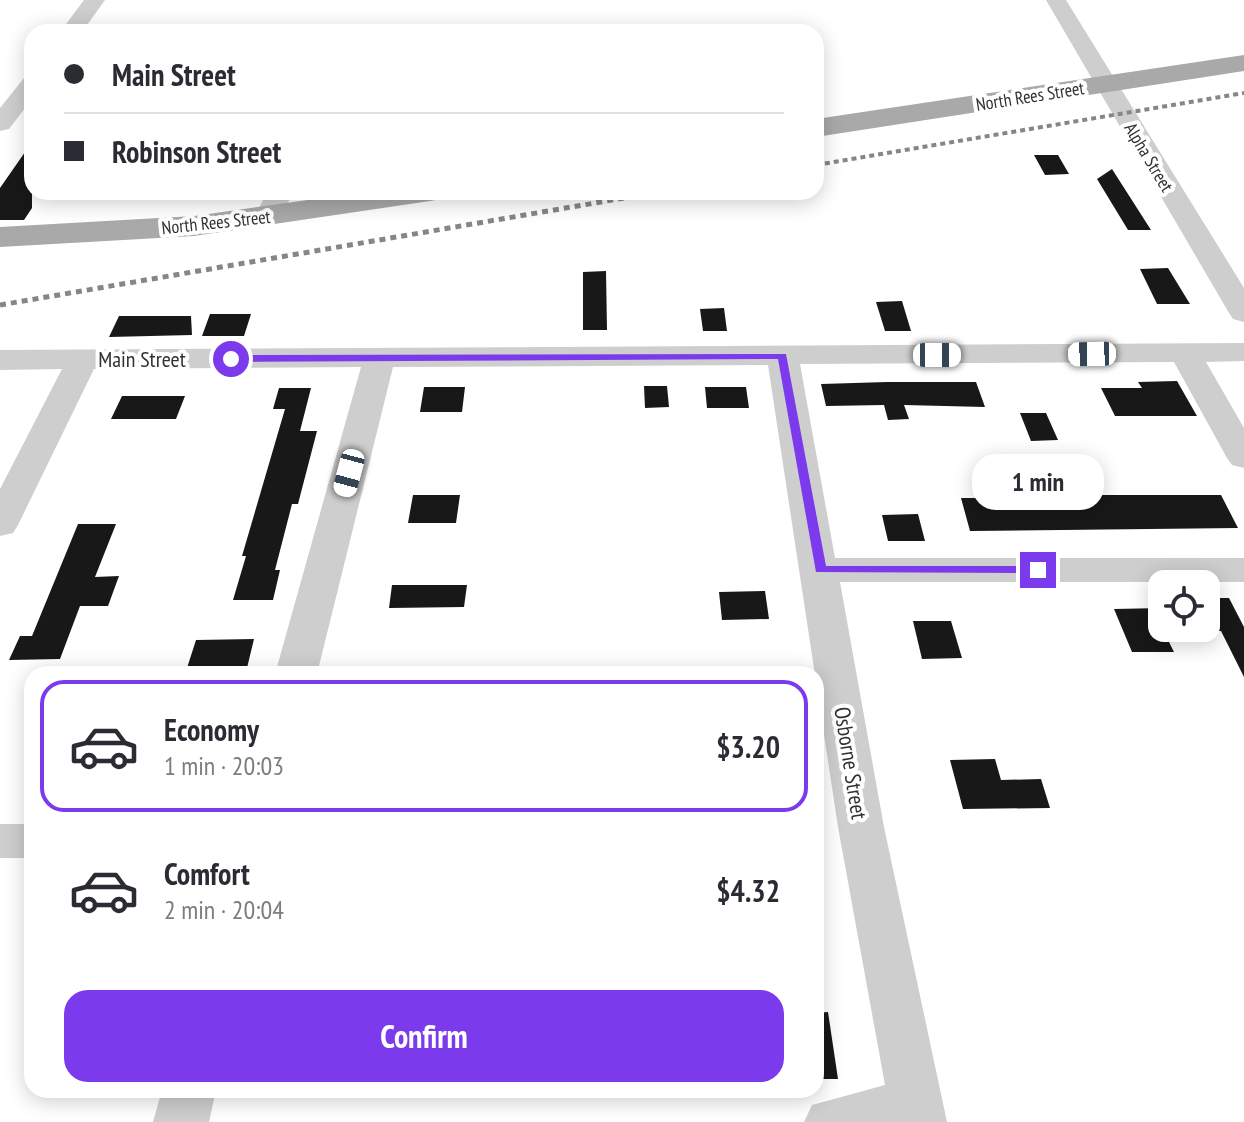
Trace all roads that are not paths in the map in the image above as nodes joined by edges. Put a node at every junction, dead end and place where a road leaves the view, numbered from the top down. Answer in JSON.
{"nodes":[{"id":1,"x":95,"y":0,"type":"edge"},
{"id":2,"x":1056,"y":0,"type":"edge"},
{"id":3,"x":77,"y":24,"type":"edge"},
{"id":4,"x":1244,"y":63,"type":"edge"},
{"id":5,"x":1108,"y":84,"type":"junction"},
{"id":6,"x":24,"y":90,"type":"edge"},
{"id":7,"x":8,"y":105,"type":"edge"},
{"id":8,"x":0,"y":124,"type":"edge"},
{"id":9,"x":824,"y":127,"type":"edge"},
{"id":10,"x":326,"y":200,"type":"edge"},
{"id":11,"x":274,"y":204,"type":"edge"},
{"id":12,"x":0,"y":237,"type":"edge"},
{"id":13,"x":1244,"y":313,"type":"edge"},
{"id":14,"x":1244,"y":352,"type":"edge"},
{"id":15,"x":1185,"y":353,"type":"junction"},
{"id":16,"x":783,"y":356,"type":"junction"},
{"id":17,"x":379,"y":358,"type":"junction"},
{"id":18,"x":83,"y":359,"type":"junction"},
{"id":19,"x":0,"y":360,"type":"edge"},
{"id":20,"x":1244,"y":458,"type":"edge"},
{"id":21,"x":0,"y":525,"type":"edge"},
{"id":22,"x":820,"y":570,"type":"junction"},
{"id":23,"x":1244,"y":570,"type":"edge"},
{"id":24,"x":298,"y":666,"type":"edge"},
{"id":25,"x":0,"y":841,"type":"edge"},
{"id":26,"x":24,"y":841,"type":"edge"},
{"id":27,"x":187,"y":1098,"type":"edge"},
{"id":28,"x":917,"y":1112,"type":"edge"},
{"id":29,"x":181,"y":1122,"type":"edge"},
{"id":30,"x":832,"y":1122,"type":"edge"}],
"edges":[{"from":1,"to":3,"type":"street"},
{"from":2,"to":5,"type":"street","name":"Alpha Street"},
{"from":4,"to":5,"type":"main road","name":"North Rees Street"},
{"from":5,"to":9,"type":"main road","name":"North Rees Street"},
{"from":5,"to":13,"type":"street","name":"Alpha Street"},
{"from":6,"to":7,"type":"street"},
{"from":7,"to":8,"type":"street"},
{"from":10,"to":11,"type":"main road","name":"North Rees Street"},
{"from":11,"to":12,"type":"main road","name":"North Rees Street"},
{"from":14,"to":15,"type":"street","name":"Main Street"},
{"from":15,"to":16,"type":"street","name":"Main Street"},
{"from":15,"to":20,"type":"street"},
{"from":16,"to":17,"type":"street","name":"Main Street"},
{"from":16,"to":22,"type":"street","name":"Osborne Street"},
{"from":17,"to":18,"type":"street","name":"Main Street"},
{"from":17,"to":24,"type":"street"},
{"from":18,"to":19,"type":"street","name":"Main Street"},
{"from":18,"to":21,"type":"street"},
{"from":22,"to":23,"type":"street"},
{"from":22,"to":28,"type":"street","name":"Osborne Street"},
{"from":25,"to":26,"type":"street"},
{"from":27,"to":29,"type":"street"},
{"from":28,"to":30,"type":"street"}]}
